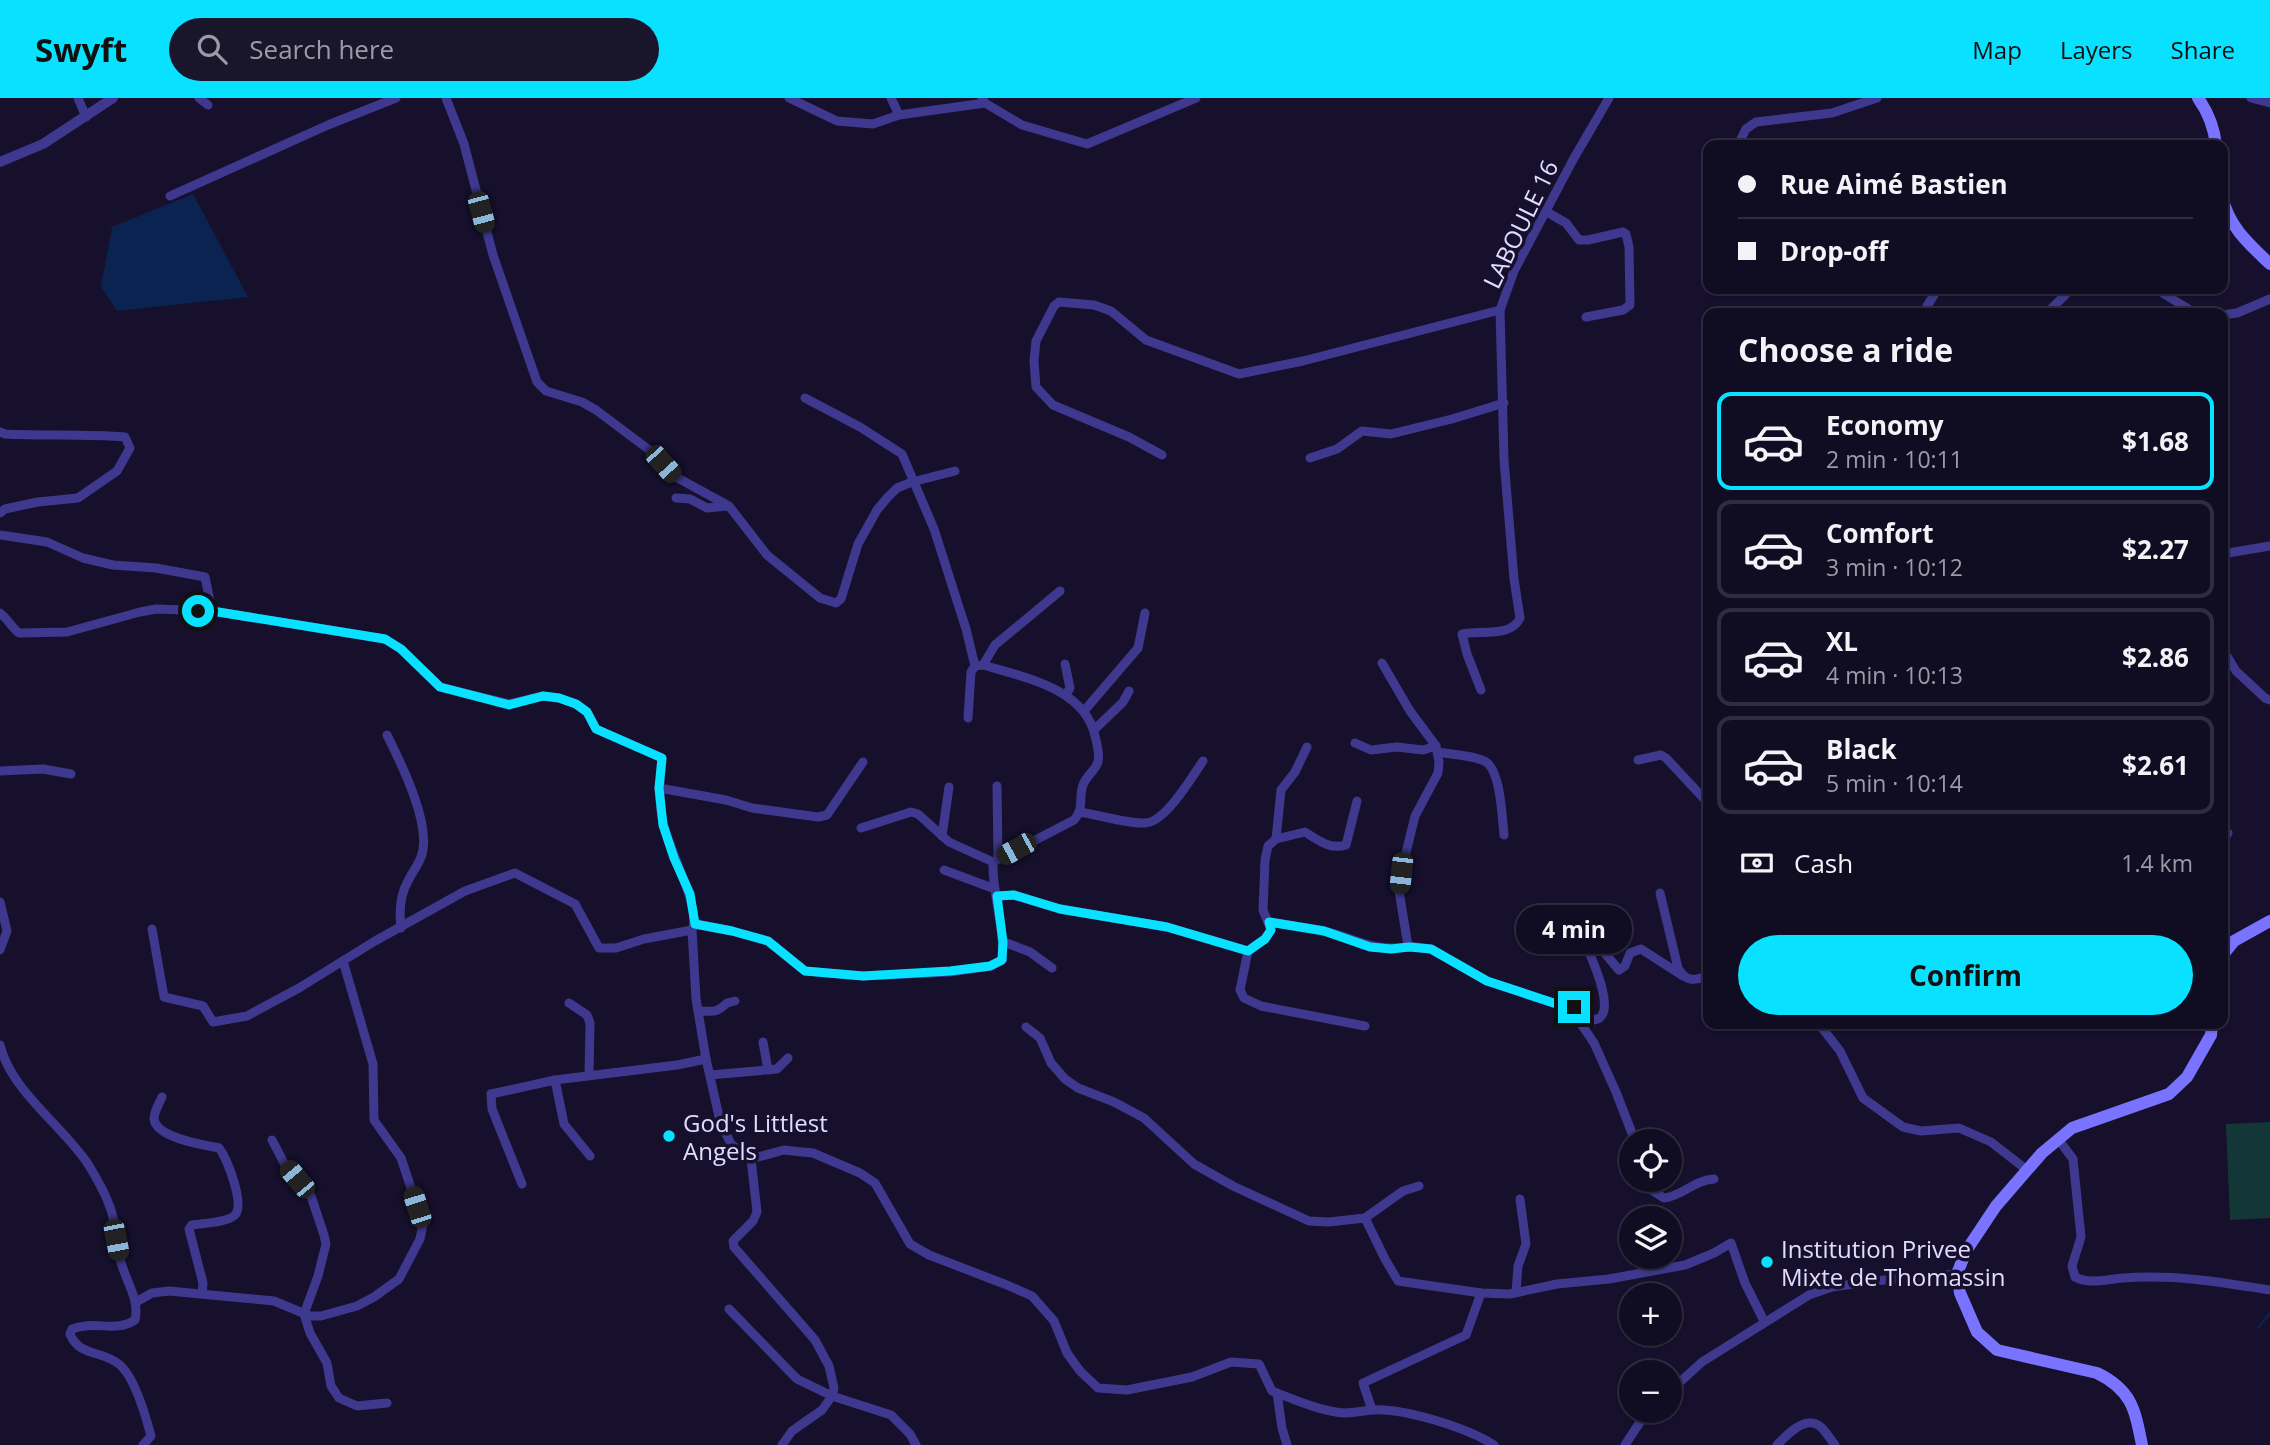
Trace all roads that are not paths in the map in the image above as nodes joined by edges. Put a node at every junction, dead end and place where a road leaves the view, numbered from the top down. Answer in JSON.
{"nodes":[{"id":1,"x":78,"y":98,"type":"edge"},
{"id":2,"x":113,"y":98,"type":"edge"},
{"id":3,"x":199,"y":98,"type":"edge"},
{"id":4,"x":396,"y":98,"type":"edge"},
{"id":5,"x":446,"y":98,"type":"edge"},
{"id":6,"x":789,"y":98,"type":"edge"},
{"id":7,"x":891,"y":98,"type":"edge"},
{"id":8,"x":1196,"y":98,"type":"edge"},
{"id":9,"x":1609,"y":98,"type":"edge"},
{"id":10,"x":1877,"y":98,"type":"edge"},
{"id":11,"x":2198,"y":98,"type":"edge"},
{"id":12,"x":2250,"y":98,"type":"edge"},
{"id":13,"x":984,"y":101,"type":"edge"},
{"id":14,"x":2270,"y":103,"type":"edge"},
{"id":15,"x":208,"y":105,"type":"dead end"},
{"id":16,"x":899,"y":115,"type":"junction"},
{"id":17,"x":86,"y":117,"type":"junction"},
{"id":18,"x":1740,"y":140,"type":"edge"},
{"id":19,"x":2215,"y":140,"type":"edge"},
{"id":20,"x":0,"y":162,"type":"edge"},
{"id":21,"x":170,"y":196,"type":"dead end"},
{"id":22,"x":1545,"y":211,"type":"junction"},
{"id":23,"x":2228,"y":217,"type":"edge"},
{"id":24,"x":2270,"y":264,"type":"edge"},
{"id":25,"x":2066,"y":294,"type":"edge"},
{"id":26,"x":2164,"y":294,"type":"edge"},
{"id":27,"x":2270,"y":299,"type":"edge"},
{"id":28,"x":2052,"y":308,"type":"edge"},
{"id":29,"x":2187,"y":308,"type":"edge"},
{"id":30,"x":1500,"y":310,"type":"junction"},
{"id":31,"x":2228,"y":315,"type":"edge"},
{"id":32,"x":1586,"y":317,"type":"dead end"},
{"id":33,"x":805,"y":398,"type":"dead end"},
{"id":34,"x":1504,"y":403,"type":"junction"},
{"id":35,"x":0,"y":432,"type":"edge"},
{"id":36,"x":1162,"y":455,"type":"dead end"},
{"id":37,"x":1310,"y":458,"type":"dead end"},
{"id":38,"x":955,"y":471,"type":"dead end"},
{"id":39,"x":912,"y":482,"type":"junction"},
{"id":40,"x":676,"y":498,"type":"dead end"},
{"id":41,"x":729,"y":506,"type":"junction"},
{"id":42,"x":0,"y":513,"type":"edge"},
{"id":43,"x":0,"y":535,"type":"edge"},
{"id":44,"x":2270,"y":546,"type":"edge"},
{"id":45,"x":2228,"y":553,"type":"edge"},
{"id":46,"x":1060,"y":591,"type":"dead end"},
{"id":47,"x":212,"y":611,"type":"junction"},
{"id":48,"x":0,"y":613,"type":"edge"},
{"id":49,"x":1145,"y":613,"type":"dead end"},
{"id":50,"x":2228,"y":658,"type":"edge"},
{"id":51,"x":1382,"y":663,"type":"dead end"},
{"id":52,"x":1065,"y":664,"type":"dead end"},
{"id":53,"x":979,"y":665,"type":"junction"},
{"id":54,"x":1481,"y":690,"type":"dead end"},
{"id":55,"x":1129,"y":691,"type":"dead end"},
{"id":56,"x":1066,"y":695,"type":"junction"},
{"id":57,"x":2270,"y":700,"type":"edge"},
{"id":58,"x":1084,"y":711,"type":"junction"},
{"id":59,"x":968,"y":718,"type":"dead end"},
{"id":60,"x":1094,"y":730,"type":"junction"},
{"id":61,"x":387,"y":735,"type":"dead end"},
{"id":62,"x":1355,"y":743,"type":"dead end"},
{"id":63,"x":1307,"y":747,"type":"dead end"},
{"id":64,"x":1437,"y":749,"type":"junction"},
{"id":65,"x":1203,"y":761,"type":"dead end"},
{"id":66,"x":1638,"y":761,"type":"dead end"},
{"id":67,"x":863,"y":762,"type":"dead end"},
{"id":68,"x":0,"y":771,"type":"edge"},
{"id":69,"x":71,"y":774,"type":"dead end"},
{"id":70,"x":997,"y":786,"type":"dead end"},
{"id":71,"x":949,"y":787,"type":"dead end"},
{"id":72,"x":659,"y":788,"type":"junction"},
{"id":73,"x":1703,"y":798,"type":"edge"},
{"id":74,"x":1357,"y":801,"type":"dead end"},
{"id":75,"x":1080,"y":812,"type":"junction"},
{"id":76,"x":861,"y":828,"type":"dead end"},
{"id":77,"x":1504,"y":835,"type":"dead end"},
{"id":78,"x":942,"y":836,"type":"junction"},
{"id":79,"x":1276,"y":839,"type":"junction"},
{"id":80,"x":996,"y":860,"type":"junction"},
{"id":81,"x":944,"y":870,"type":"dead end"},
{"id":82,"x":996,"y":892,"type":"junction"},
{"id":83,"x":1660,"y":892,"type":"dead end"},
{"id":84,"x":0,"y":902,"type":"edge"},
{"id":85,"x":2270,"y":920,"type":"edge"},
{"id":86,"x":1269,"y":922,"type":"junction"},
{"id":87,"x":693,"y":927,"type":"junction"},
{"id":88,"x":401,"y":928,"type":"junction"},
{"id":89,"x":152,"y":929,"type":"dead end"},
{"id":90,"x":1003,"y":942,"type":"junction"},
{"id":91,"x":2228,"y":946,"type":"edge"},
{"id":92,"x":1409,"y":947,"type":"junction"},
{"id":93,"x":0,"y":950,"type":"edge"},
{"id":94,"x":1248,"y":951,"type":"junction"},
{"id":95,"x":343,"y":961,"type":"junction"},
{"id":96,"x":1052,"y":968,"type":"dead end"},
{"id":97,"x":1683,"y":976,"type":"junction"},
{"id":98,"x":1703,"y":977,"type":"edge"},
{"id":99,"x":735,"y":1001,"type":"dead end"},
{"id":100,"x":569,"y":1003,"type":"dead end"},
{"id":101,"x":1572,"y":1009,"type":"junction"},
{"id":102,"x":698,"y":1011,"type":"junction"},
{"id":103,"x":1365,"y":1026,"type":"dead end"},
{"id":104,"x":1026,"y":1027,"type":"dead end"},
{"id":105,"x":1823,"y":1029,"type":"edge"},
{"id":106,"x":2212,"y":1029,"type":"edge"},
{"id":107,"x":763,"y":1042,"type":"dead end"},
{"id":108,"x":0,"y":1045,"type":"edge"},
{"id":109,"x":788,"y":1058,"type":"dead end"},
{"id":110,"x":706,"y":1059,"type":"junction"},
{"id":111,"x":768,"y":1070,"type":"junction"},
{"id":112,"x":589,"y":1075,"type":"junction"},
{"id":113,"x":710,"y":1075,"type":"junction"},
{"id":114,"x":555,"y":1080,"type":"junction"},
{"id":115,"x":163,"y":1097,"type":"dead end"},
{"id":116,"x":1630,"y":1129,"type":"edge"},
{"id":117,"x":2058,"y":1139,"type":"junction"},
{"id":118,"x":272,"y":1140,"type":"dead end"},
{"id":119,"x":590,"y":1156,"type":"dead end"},
{"id":120,"x":751,"y":1159,"type":"junction"},
{"id":121,"x":2027,"y":1170,"type":"junction"},
{"id":122,"x":1714,"y":1180,"type":"dead end"},
{"id":123,"x":522,"y":1184,"type":"dead end"},
{"id":124,"x":1419,"y":1185,"type":"dead end"},
{"id":125,"x":1682,"y":1191,"type":"edge"},
{"id":126,"x":1655,"y":1192,"type":"edge"},
{"id":127,"x":1681,"y":1192,"type":"edge"},
{"id":128,"x":1520,"y":1199,"type":"dead end"},
{"id":129,"x":1365,"y":1218,"type":"junction"},
{"id":130,"x":1957,"y":1274,"type":"junction"},
{"id":131,"x":2270,"y":1290,"type":"edge"},
{"id":132,"x":1516,"y":1292,"type":"junction"},
{"id":133,"x":1481,"y":1293,"type":"junction"},
{"id":134,"x":202,"y":1294,"type":"junction"},
{"id":135,"x":136,"y":1302,"type":"junction"},
{"id":136,"x":729,"y":1309,"type":"dead end"},
{"id":137,"x":304,"y":1314,"type":"junction"},
{"id":138,"x":1764,"y":1321,"type":"junction"},
{"id":139,"x":1682,"y":1380,"type":"edge"},
{"id":140,"x":1277,"y":1393,"type":"junction"},
{"id":141,"x":832,"y":1396,"type":"junction"},
{"id":142,"x":387,"y":1403,"type":"dead end"},
{"id":143,"x":1372,"y":1410,"type":"junction"},
{"id":144,"x":1639,"y":1423,"type":"edge"},
{"id":145,"x":142,"y":1445,"type":"edge"},
{"id":146,"x":782,"y":1445,"type":"edge"},
{"id":147,"x":916,"y":1445,"type":"edge"},
{"id":148,"x":1287,"y":1445,"type":"edge"},
{"id":149,"x":1494,"y":1445,"type":"edge"},
{"id":150,"x":1625,"y":1445,"type":"edge"},
{"id":151,"x":1777,"y":1445,"type":"edge"},
{"id":152,"x":1835,"y":1445,"type":"edge"},
{"id":153,"x":2142,"y":1445,"type":"edge"}],
"edges":[{"from":1,"to":17,"type":"street"},
{"from":2,"to":17,"type":"street"},
{"from":3,"to":15,"type":"street"},
{"from":4,"to":21,"type":"street"},
{"from":5,"to":41,"type":"street"},
{"from":6,"to":16,"type":"street"},
{"from":7,"to":16,"type":"street"},
{"from":8,"to":13,"type":"street"},
{"from":9,"to":22,"type":"street","name":"LABOULE 16"},
{"from":10,"to":18,"type":"street"},
{"from":11,"to":19,"type":"main road"},
{"from":12,"to":14,"type":"street"},
{"from":13,"to":16,"type":"street"},
{"from":17,"to":20,"type":"street"},
{"from":22,"to":30,"type":"street","name":"LABOULE 16"},
{"from":22,"to":32,"type":"street"},
{"from":23,"to":24,"type":"main road"},
{"from":25,"to":28,"type":"street"},
{"from":26,"to":29,"type":"street"},
{"from":27,"to":31,"type":"street"},
{"from":30,"to":34,"type":"street","name":"LABOULE 16"},
{"from":30,"to":36,"type":"street"},
{"from":33,"to":39,"type":"street"},
{"from":34,"to":37,"type":"street"},
{"from":34,"to":54,"type":"street","name":"LABOULE 16"},
{"from":35,"to":42,"type":"street"},
{"from":38,"to":39,"type":"street"},
{"from":39,"to":41,"type":"street"},
{"from":39,"to":53,"type":"street"},
{"from":40,"to":41,"type":"street"},
{"from":43,"to":47,"type":"street"},
{"from":44,"to":45,"type":"street"},
{"from":46,"to":53,"type":"street"},
{"from":47,"to":48,"type":"street"},
{"from":47,"to":72,"type":"street"},
{"from":49,"to":58,"type":"street"},
{"from":50,"to":57,"type":"street"},
{"from":51,"to":64,"type":"street"},
{"from":52,"to":56,"type":"street"},
{"from":53,"to":56,"type":"street"},
{"from":53,"to":59,"type":"street"},
{"from":55,"to":60,"type":"street"},
{"from":56,"to":58,"type":"street"},
{"from":58,"to":60,"type":"street"},
{"from":60,"to":75,"type":"street"},
{"from":61,"to":88,"type":"street"},
{"from":62,"to":64,"type":"street"},
{"from":63,"to":79,"type":"street"},
{"from":64,"to":77,"type":"street"},
{"from":64,"to":92,"type":"street"},
{"from":65,"to":75,"type":"street"},
{"from":66,"to":73,"type":"street"},
{"from":67,"to":72,"type":"street"},
{"from":68,"to":69,"type":"street"},
{"from":70,"to":80,"type":"street"},
{"from":71,"to":78,"type":"street"},
{"from":72,"to":87,"type":"street"},
{"from":74,"to":79,"type":"street"},
{"from":75,"to":80,"type":"street"},
{"from":76,"to":78,"type":"street"},
{"from":78,"to":80,"type":"street"},
{"from":79,"to":86,"type":"street"},
{"from":80,"to":82,"type":"street"},
{"from":81,"to":82,"type":"street"},
{"from":82,"to":90,"type":"street"},
{"from":82,"to":94,"type":"street"},
{"from":83,"to":97,"type":"street"},
{"from":84,"to":93,"type":"street"},
{"from":85,"to":91,"type":"main road"},
{"from":86,"to":92,"type":"street"},
{"from":86,"to":94,"type":"street"},
{"from":87,"to":88,"type":"street"},
{"from":87,"to":90,"type":"street"},
{"from":87,"to":102,"type":"street"},
{"from":88,"to":95,"type":"street"},
{"from":89,"to":95,"type":"street"},
{"from":90,"to":96,"type":"street"},
{"from":92,"to":101,"type":"street"},
{"from":94,"to":103,"type":"street"},
{"from":95,"to":137,"type":"street"},
{"from":97,"to":98,"type":"street"},
{"from":97,"to":101,"type":"street"},
{"from":99,"to":102,"type":"street"},
{"from":100,"to":112,"type":"street"},
{"from":101,"to":116,"type":"street"},
{"from":102,"to":110,"type":"street"},
{"from":104,"to":129,"type":"street"},
{"from":105,"to":121,"type":"street"},
{"from":106,"to":117,"type":"main road"},
{"from":107,"to":111,"type":"street"},
{"from":108,"to":135,"type":"street"},
{"from":109,"to":111,"type":"street"},
{"from":110,"to":112,"type":"street"},
{"from":110,"to":113,"type":"street"},
{"from":111,"to":113,"type":"street"},
{"from":112,"to":114,"type":"street"},
{"from":113,"to":120,"type":"street"},
{"from":114,"to":119,"type":"street"},
{"from":114,"to":123,"type":"street"},
{"from":115,"to":134,"type":"street"},
{"from":117,"to":121,"type":"main road"},
{"from":117,"to":131,"type":"street"},
{"from":118,"to":137,"type":"street"},
{"from":120,"to":140,"type":"street"},
{"from":120,"to":141,"type":"street"},
{"from":121,"to":130,"type":"main road"},
{"from":122,"to":125,"type":"street"},
{"from":124,"to":129,"type":"street"},
{"from":126,"to":127,"type":"street"},
{"from":128,"to":132,"type":"street"},
{"from":129,"to":133,"type":"street"},
{"from":130,"to":138,"type":"street"},
{"from":130,"to":153,"type":"main road"},
{"from":132,"to":133,"type":"street"},
{"from":132,"to":138,"type":"street"},
{"from":133,"to":143,"type":"street"},
{"from":134,"to":135,"type":"street"},
{"from":134,"to":137,"type":"street"},
{"from":135,"to":145,"type":"street"},
{"from":136,"to":141,"type":"street"},
{"from":137,"to":142,"type":"street"},
{"from":138,"to":139,"type":"street"},
{"from":140,"to":143,"type":"street"},
{"from":140,"to":148,"type":"street"},
{"from":141,"to":146,"type":"street"},
{"from":141,"to":147,"type":"street"},
{"from":143,"to":149,"type":"street"},
{"from":144,"to":150,"type":"street"},
{"from":151,"to":152,"type":"street"}]}
